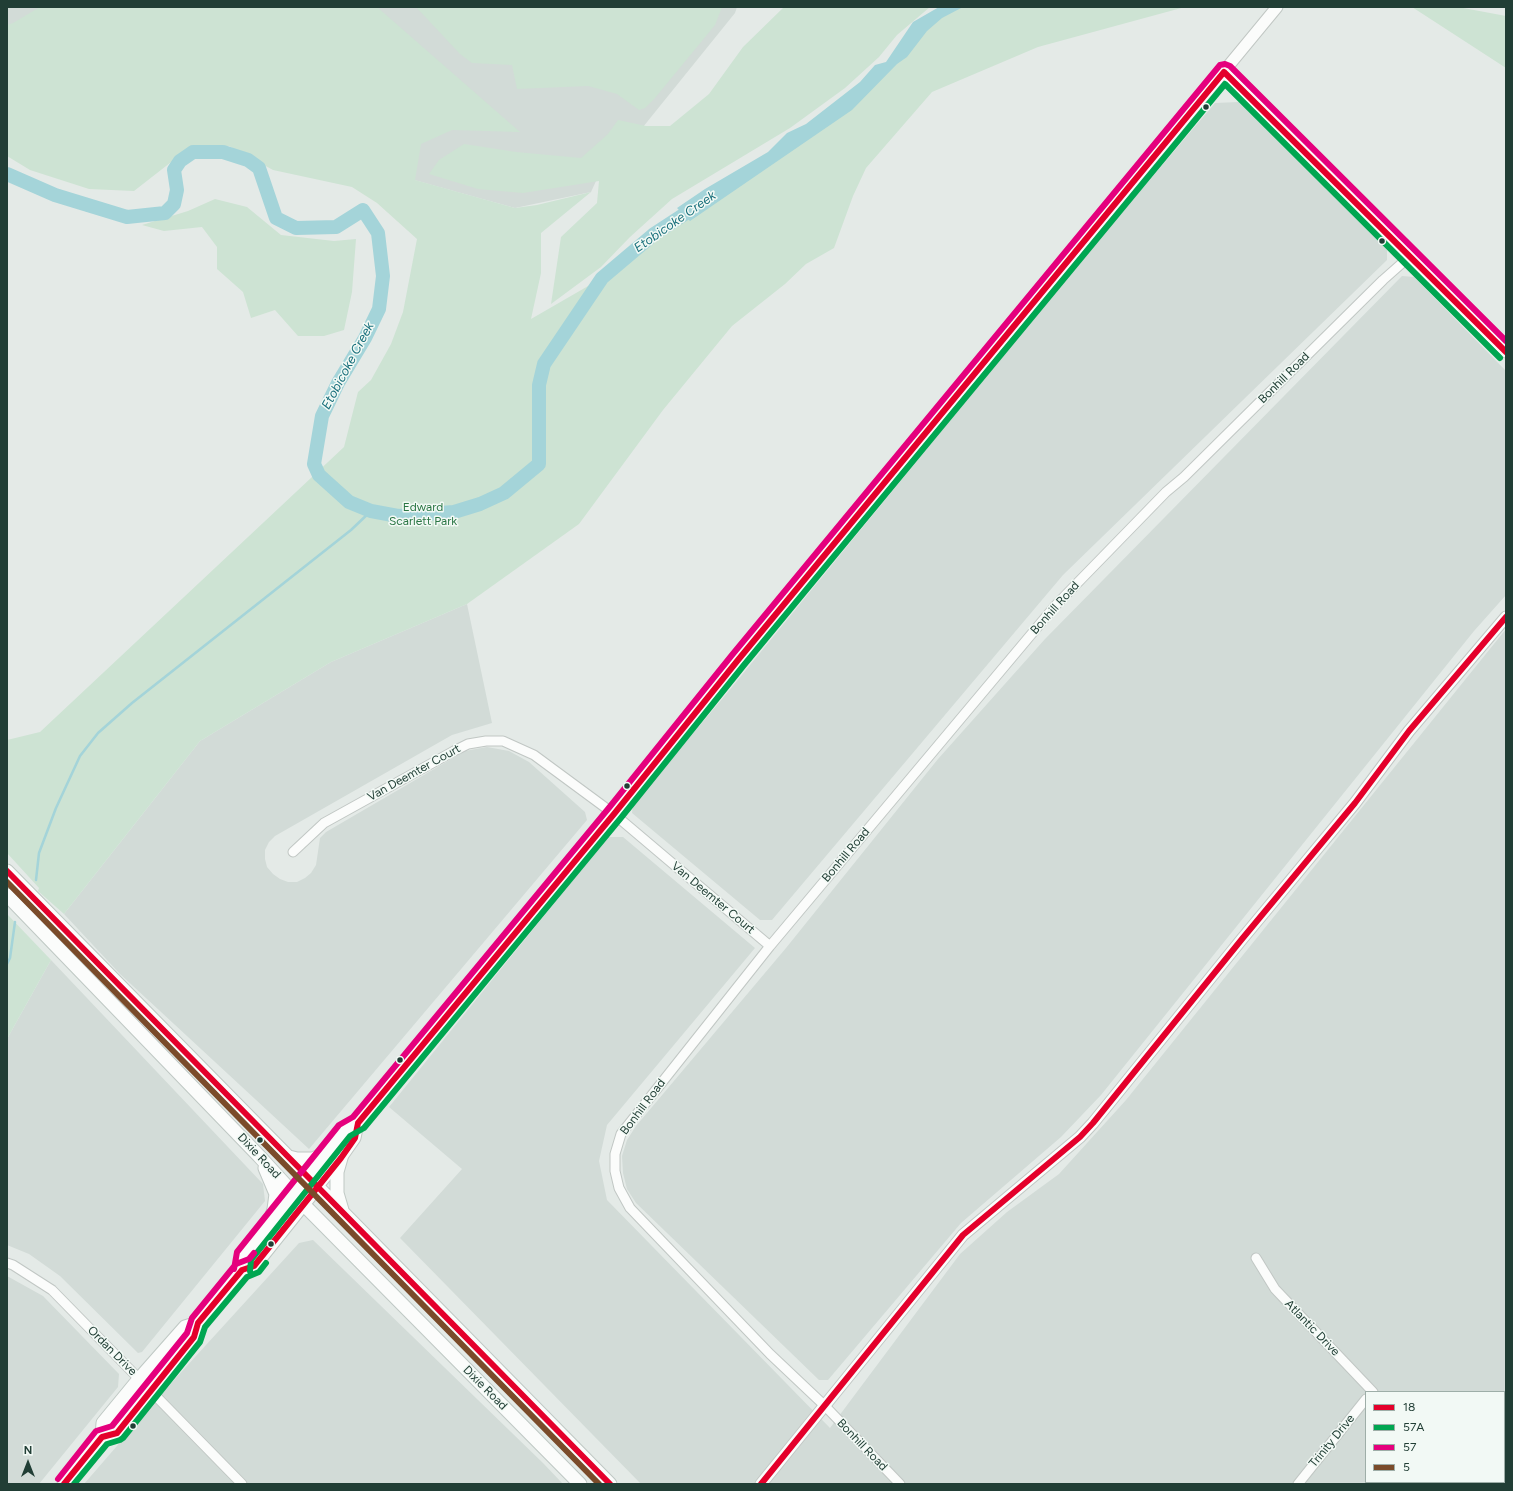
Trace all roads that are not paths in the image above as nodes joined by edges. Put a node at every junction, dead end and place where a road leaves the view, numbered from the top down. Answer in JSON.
{"nodes":[{"id":1,"x":1277,"y":7,"type":"edge"},
{"id":2,"x":1224,"y":72,"type":"junction"},
{"id":3,"x":1409,"y":257,"type":"junction"},
{"id":4,"x":1506,"y":352,"type":"edge"},
{"id":5,"x":1506,"y":617,"type":"edge"},
{"id":6,"x":614,"y":814,"type":"junction"},
{"id":7,"x":293,"y":852,"type":"dead end"},
{"id":8,"x":7,"y":871,"type":"edge"},
{"id":9,"x":7,"y":895,"type":"edge"},
{"id":10,"x":54,"y":918,"type":"junction"},
{"id":11,"x":41,"y":930,"type":"junction"},
{"id":12,"x":770,"y":946,"type":"junction"},
{"id":13,"x":358,"y":1123,"type":"junction"},
{"id":14,"x":328,"y":1152,"type":"junction"},
{"id":15,"x":259,"y":1156,"type":"junction"},
{"id":16,"x":289,"y":1157,"type":"junction"},
{"id":17,"x":341,"y":1158,"type":"junction"},
{"id":18,"x":308,"y":1176,"type":"junction"},
{"id":19,"x":317,"y":1187,"type":"junction"},
{"id":20,"x":299,"y":1199,"type":"junction"},
{"id":21,"x":342,"y":1212,"type":"junction"},
{"id":22,"x":286,"y":1225,"type":"junction"},
{"id":23,"x":325,"y":1226,"type":"junction"},
{"id":24,"x":268,"y":1227,"type":"junction"},
{"id":25,"x":1256,"y":1258,"type":"dead end"},
{"id":26,"x":7,"y":1263,"type":"edge"},
{"id":27,"x":242,"y":1270,"type":"junction"},
{"id":28,"x":198,"y":1323,"type":"junction"},
{"id":29,"x":140,"y":1378,"type":"junction"},
{"id":30,"x":151,"y":1390,"type":"junction"},
{"id":31,"x":1371,"y":1391,"type":"edge"},
{"id":32,"x":1365,"y":1400,"type":"edge"},
{"id":33,"x":825,"y":1406,"type":"junction"},
{"id":34,"x":102,"y":1437,"type":"junction"},
{"id":35,"x":64,"y":1484,"type":"edge"},
{"id":36,"x":242,"y":1484,"type":"edge"},
{"id":37,"x":580,"y":1484,"type":"edge"},
{"id":38,"x":610,"y":1484,"type":"edge"},
{"id":39,"x":761,"y":1484,"type":"edge"},
{"id":40,"x":900,"y":1484,"type":"edge"},
{"id":41,"x":1298,"y":1484,"type":"edge"}],
"edges":[{"from":1,"to":2,"type":"street"},
{"from":2,"to":3,"type":"street"},
{"from":2,"to":6,"type":"street"},
{"from":3,"to":4,"type":"street"},
{"from":3,"to":12,"type":"street","name":"Bonhill Road"},
{"from":5,"to":33,"type":"street"},
{"from":6,"to":7,"type":"street","name":"Van Deemter Court"},
{"from":6,"to":12,"type":"street","name":"Van Deemter Court"},
{"from":6,"to":13,"type":"street"},
{"from":8,"to":10,"type":"main road","name":"Dixie Road"},
{"from":9,"to":11,"type":"main road","name":"Dixie Road"},
{"from":10,"to":11,"type":"main road"},
{"from":10,"to":16,"type":"main road","name":"Dixie Road"},
{"from":11,"to":15,"type":"main road","name":"Dixie Road"},
{"from":12,"to":33,"type":"street","name":"Bonhill Road"},
{"from":13,"to":14,"type":"street"},
{"from":13,"to":17,"type":"street"},
{"from":14,"to":16,"type":"main road"},
{"from":14,"to":18,"type":"street"},
{"from":15,"to":20,"type":"main road","name":"Dixie Road"},
{"from":15,"to":24,"type":"main road"},
{"from":16,"to":18,"type":"main road","name":"Dixie Road"},
{"from":17,"to":19,"type":"street"},
{"from":17,"to":21,"type":"main road"},
{"from":18,"to":19,"type":"main road","name":"Dixie Road"},
{"from":18,"to":20,"type":"main road"},
{"from":19,"to":20,"type":"main road"},
{"from":19,"to":21,"type":"main road","name":"Dixie Road"},
{"from":20,"to":22,"type":"main road"},
{"from":20,"to":23,"type":"main road","name":"Dixie Road"},
{"from":20,"to":24,"type":"main road"},
{"from":21,"to":38,"type":"main road","name":"Dixie Road"},
{"from":22,"to":23,"type":"main road"},
{"from":22,"to":27,"type":"main road"},
{"from":23,"to":37,"type":"main road","name":"Dixie Road"},
{"from":24,"to":27,"type":"main road"},
{"from":25,"to":31,"type":"street","name":"Atlantic Drive"},
{"from":26,"to":29,"type":"street","name":"Ordan Drive"},
{"from":27,"to":28,"type":"main road"},
{"from":28,"to":29,"type":"main road"},
{"from":28,"to":30,"type":"main road"},
{"from":29,"to":30,"type":"street","name":"Ordan Drive"},
{"from":29,"to":34,"type":"main road"},
{"from":30,"to":34,"type":"main road"},
{"from":30,"to":36,"type":"street","name":"Ordan Drive"},
{"from":32,"to":41,"type":"street","name":"Trinity Drive"},
{"from":33,"to":39,"type":"street"},
{"from":33,"to":40,"type":"street","name":"Bonhill Road"},
{"from":34,"to":35,"type":"main road"}]}
